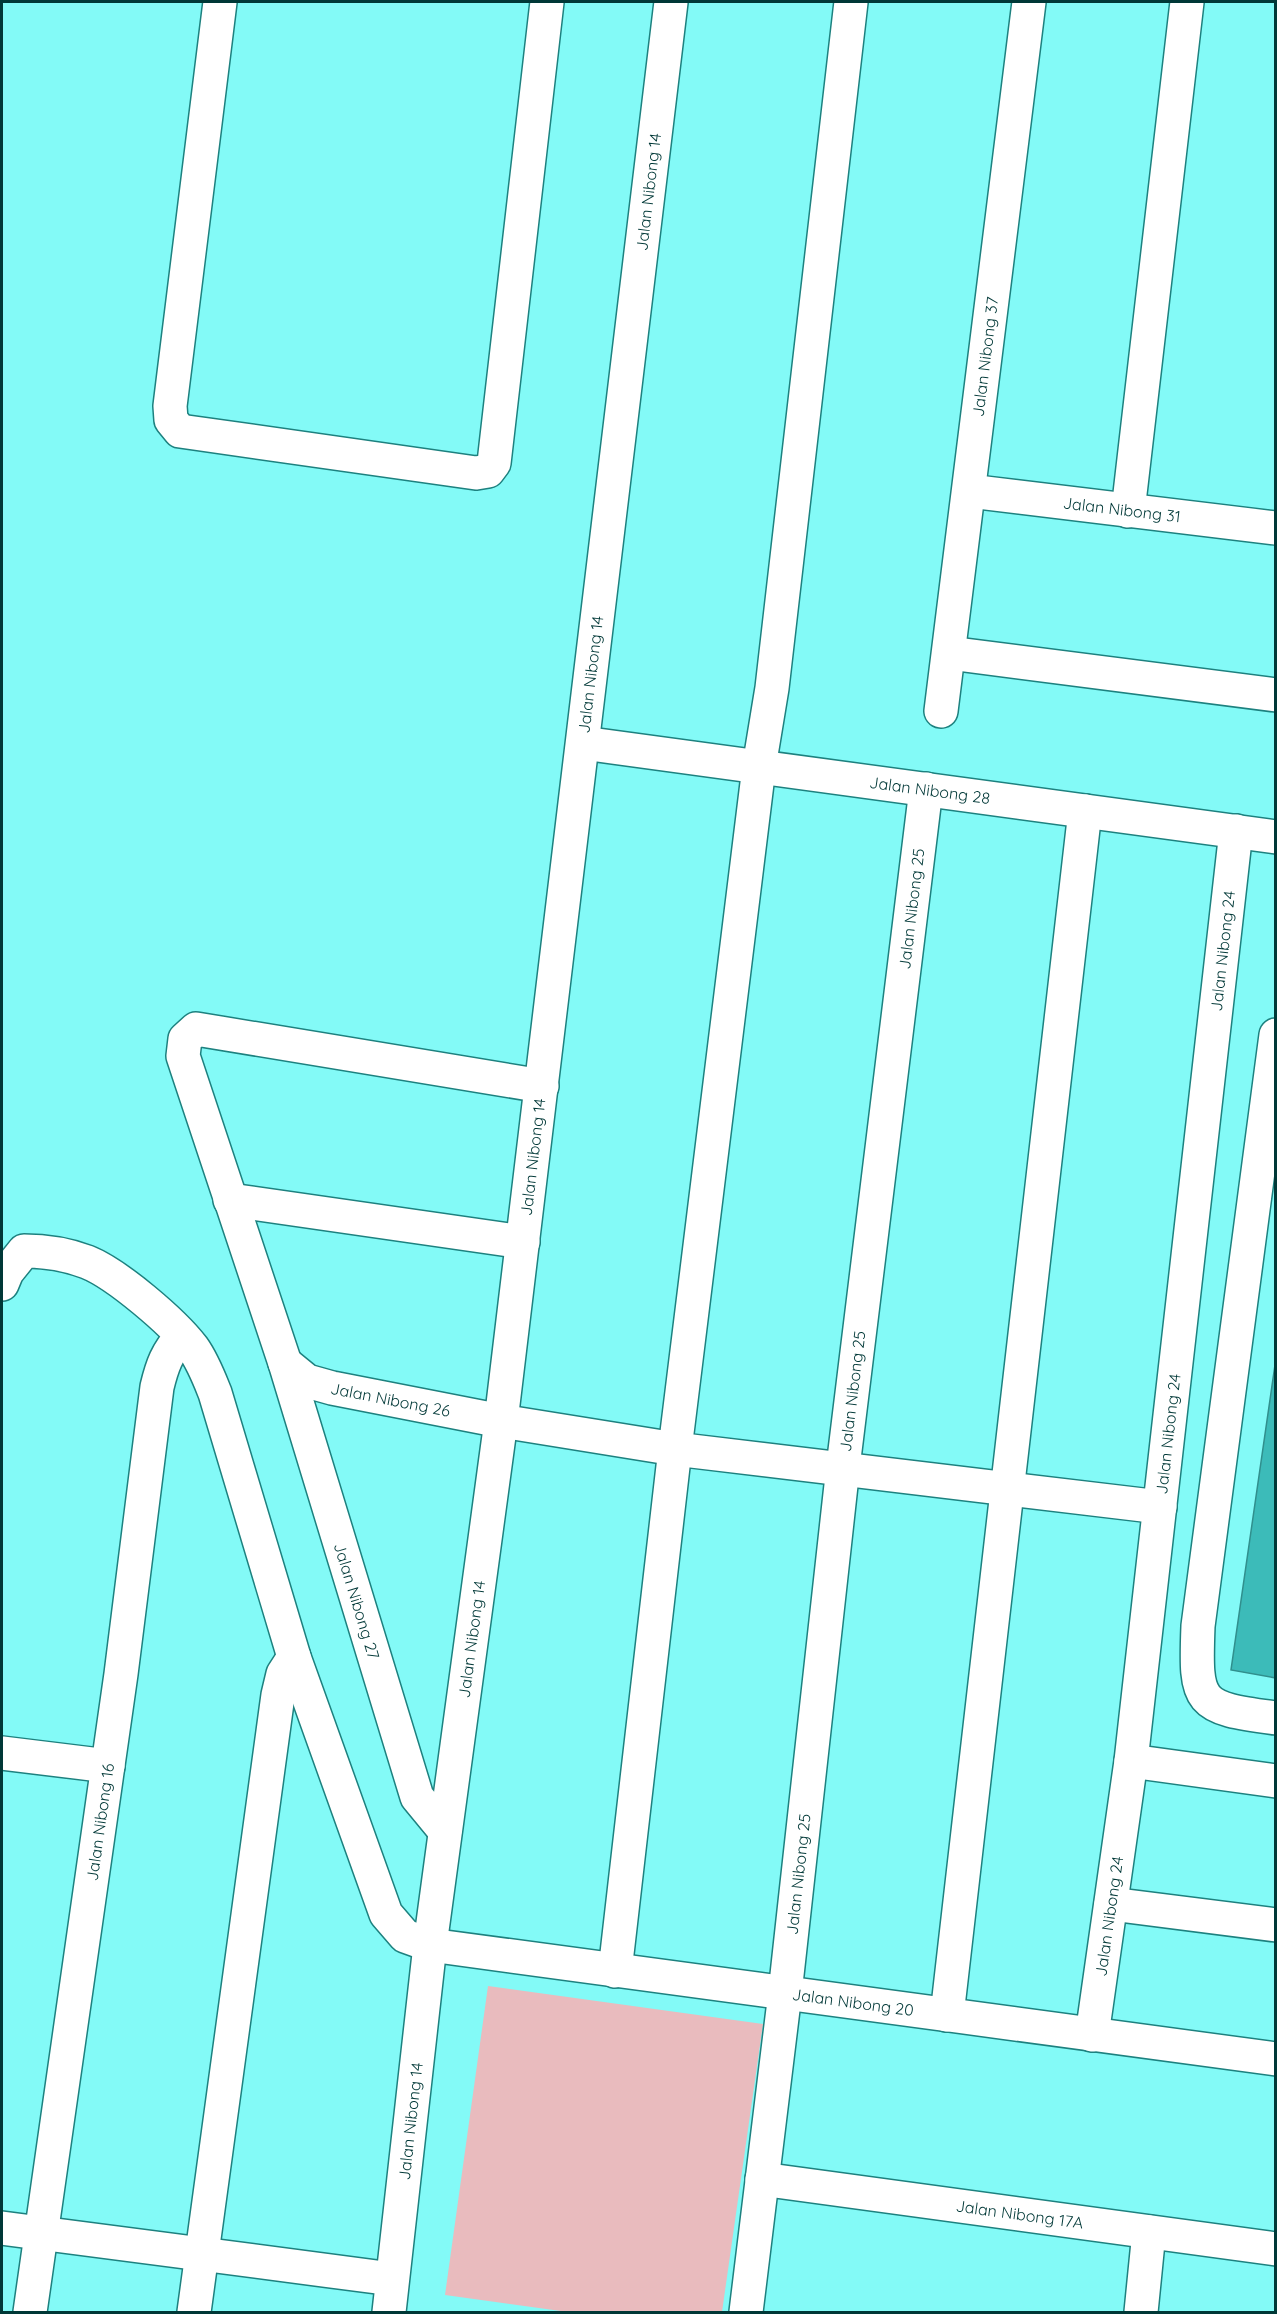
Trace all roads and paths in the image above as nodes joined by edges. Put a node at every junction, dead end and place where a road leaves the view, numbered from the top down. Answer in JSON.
{"nodes":[{"id":1,"x":220,"y":2,"type":"edge"},
{"id":2,"x":547,"y":2,"type":"edge"},
{"id":3,"x":671,"y":2,"type":"edge"},
{"id":4,"x":851,"y":2,"type":"edge"},
{"id":5,"x":1029,"y":2,"type":"edge"},
{"id":6,"x":1187,"y":2,"type":"edge"},
{"id":7,"x":969,"y":491,"type":"junction"},
{"id":8,"x":1128,"y":511,"type":"junction"},
{"id":9,"x":1275,"y":528,"type":"edge"},
{"id":10,"x":949,"y":653,"type":"junction"},
{"id":11,"x":1275,"y":695,"type":"edge"},
{"id":12,"x":941,"y":711,"type":"dead end"},
{"id":13,"x":583,"y":743,"type":"junction"},
{"id":14,"x":759,"y":767,"type":"junction"},
{"id":15,"x":926,"y":789,"type":"junction"},
{"id":16,"x":1085,"y":812,"type":"junction"},
{"id":17,"x":1236,"y":831,"type":"junction"},
{"id":18,"x":1275,"y":837,"type":"edge"},
{"id":19,"x":1275,"y":1035,"type":"edge"},
{"id":20,"x":542,"y":1086,"type":"junction"},
{"id":21,"x":230,"y":1200,"type":"junction"},
{"id":22,"x":523,"y":1242,"type":"junction"},
{"id":23,"x":2,"y":1284,"type":"edge"},
{"id":24,"x":182,"y":1336,"type":"junction"},
{"id":25,"x":285,"y":1363,"type":"junction"},
{"id":26,"x":501,"y":1421,"type":"junction"},
{"id":27,"x":675,"y":1449,"type":"junction"},
{"id":28,"x":843,"y":1467,"type":"junction"},
{"id":29,"x":1005,"y":1490,"type":"junction"},
{"id":30,"x":1160,"y":1507,"type":"junction"},
{"id":31,"x":294,"y":1656,"type":"junction"},
{"id":32,"x":1275,"y":1718,"type":"edge"},
{"id":33,"x":2,"y":1753,"type":"edge"},
{"id":34,"x":1131,"y":1761,"type":"junction"},
{"id":35,"x":108,"y":1766,"type":"junction"},
{"id":36,"x":1275,"y":1781,"type":"edge"},
{"id":37,"x":445,"y":1831,"type":"junction"},
{"id":38,"x":1111,"y":1904,"type":"junction"},
{"id":39,"x":1275,"y":1925,"type":"edge"},
{"id":40,"x":430,"y":1945,"type":"junction"},
{"id":41,"x":615,"y":1971,"type":"junction"},
{"id":42,"x":785,"y":1993,"type":"junction"},
{"id":43,"x":947,"y":2015,"type":"junction"},
{"id":44,"x":1092,"y":2035,"type":"junction"},
{"id":45,"x":1275,"y":2059,"type":"edge"},
{"id":46,"x":762,"y":2179,"type":"junction"},
{"id":47,"x":2,"y":2228,"type":"edge"},
{"id":48,"x":1149,"y":2232,"type":"junction"},
{"id":49,"x":40,"y":2234,"type":"junction"},
{"id":50,"x":1275,"y":2249,"type":"edge"},
{"id":51,"x":201,"y":2254,"type":"junction"},
{"id":52,"x":392,"y":2279,"type":"junction"},
{"id":53,"x":30,"y":2313,"type":"edge"},
{"id":54,"x":194,"y":2313,"type":"edge"},
{"id":55,"x":389,"y":2313,"type":"edge"},
{"id":56,"x":746,"y":2313,"type":"edge"},
{"id":57,"x":1141,"y":2313,"type":"edge"}],
"edges":[{"from":1,"to":2,"type":"street"},
{"from":3,"to":13,"type":"street","name":"Jalan Nibong 14"},
{"from":4,"to":14,"type":"street"},
{"from":5,"to":7,"type":"street","name":"Jalan Nibong 37"},
{"from":6,"to":8,"type":"street"},
{"from":7,"to":8,"type":"street","name":"Jalan Nibong 31"},
{"from":7,"to":10,"type":"street","name":"Jalan Nibong 37"},
{"from":8,"to":9,"type":"street","name":"Jalan Nibong 31"},
{"from":10,"to":11,"type":"street"},
{"from":10,"to":12,"type":"street","name":"Jalan Nibong 37"},
{"from":13,"to":14,"type":"street","name":"Jalan Nibong 28"},
{"from":13,"to":20,"type":"street","name":"Jalan Nibong 14"},
{"from":14,"to":15,"type":"street","name":"Jalan Nibong 28"},
{"from":14,"to":27,"type":"street"},
{"from":15,"to":16,"type":"street","name":"Jalan Nibong 28"},
{"from":15,"to":28,"type":"street","name":"Jalan Nibong 25"},
{"from":16,"to":17,"type":"street","name":"Jalan Nibong 28"},
{"from":16,"to":29,"type":"street"},
{"from":17,"to":18,"type":"street","name":"Jalan Nibong 28"},
{"from":17,"to":30,"type":"street","name":"Jalan Nibong 24"},
{"from":19,"to":32,"type":"street"},
{"from":20,"to":21,"type":"street","name":"Jalan Nibong 27"},
{"from":20,"to":22,"type":"street","name":"Jalan Nibong 14"},
{"from":21,"to":22,"type":"street"},
{"from":21,"to":25,"type":"street","name":"Jalan Nibong 27"},
{"from":22,"to":26,"type":"street","name":"Jalan Nibong 14"},
{"from":23,"to":24,"type":"street","name":"Jalan Nibong 20"},
{"from":24,"to":31,"type":"street","name":"Jalan Nibong 20"},
{"from":24,"to":35,"type":"street","name":"Jalan Nibong 16"},
{"from":25,"to":26,"type":"street","name":"Jalan Nibong 26"},
{"from":25,"to":37,"type":"street","name":"Jalan Nibong 27"},
{"from":26,"to":27,"type":"street","name":"Jalan Nibong 26"},
{"from":26,"to":37,"type":"street","name":"Jalan Nibong 14"},
{"from":27,"to":28,"type":"street","name":"Jalan Nibong 26"},
{"from":27,"to":41,"type":"street"},
{"from":28,"to":29,"type":"street","name":"Jalan Nibong 26"},
{"from":28,"to":42,"type":"street","name":"Jalan Nibong 25"},
{"from":29,"to":30,"type":"street","name":"Jalan Nibong 26"},
{"from":29,"to":43,"type":"street"},
{"from":30,"to":34,"type":"street","name":"Jalan Nibong 24"},
{"from":31,"to":40,"type":"street","name":"Jalan Nibong 20"},
{"from":31,"to":51,"type":"street"},
{"from":33,"to":35,"type":"street"},
{"from":34,"to":36,"type":"street"},
{"from":34,"to":38,"type":"street","name":"Jalan Nibong 24"},
{"from":35,"to":49,"type":"street","name":"Jalan Nibong 16"},
{"from":37,"to":40,"type":"street","name":"Jalan Nibong 14"},
{"from":38,"to":39,"type":"street"},
{"from":38,"to":44,"type":"street","name":"Jalan Nibong 24"},
{"from":40,"to":41,"type":"street","name":"Jalan Nibong 20"},
{"from":40,"to":52,"type":"street","name":"Jalan Nibong 14"},
{"from":41,"to":42,"type":"street","name":"Jalan Nibong 20"},
{"from":42,"to":43,"type":"street","name":"Jalan Nibong 20"},
{"from":42,"to":46,"type":"street","name":"Jalan Nibong 25"},
{"from":43,"to":44,"type":"street","name":"Jalan Nibong 20"},
{"from":44,"to":45,"type":"street","name":"Jalan Nibong 20"},
{"from":46,"to":48,"type":"street","name":"Jalan Nibong 17A"},
{"from":46,"to":56,"type":"street","name":"Jalan Nibong 25"},
{"from":47,"to":49,"type":"street"},
{"from":48,"to":50,"type":"street","name":"Jalan Nibong 17A"},
{"from":48,"to":57,"type":"street"},
{"from":49,"to":51,"type":"street"},
{"from":49,"to":53,"type":"street","name":"Jalan Nibong 16"},
{"from":51,"to":52,"type":"street"},
{"from":51,"to":54,"type":"street"},
{"from":52,"to":55,"type":"street","name":"Jalan Nibong 14"}]}
